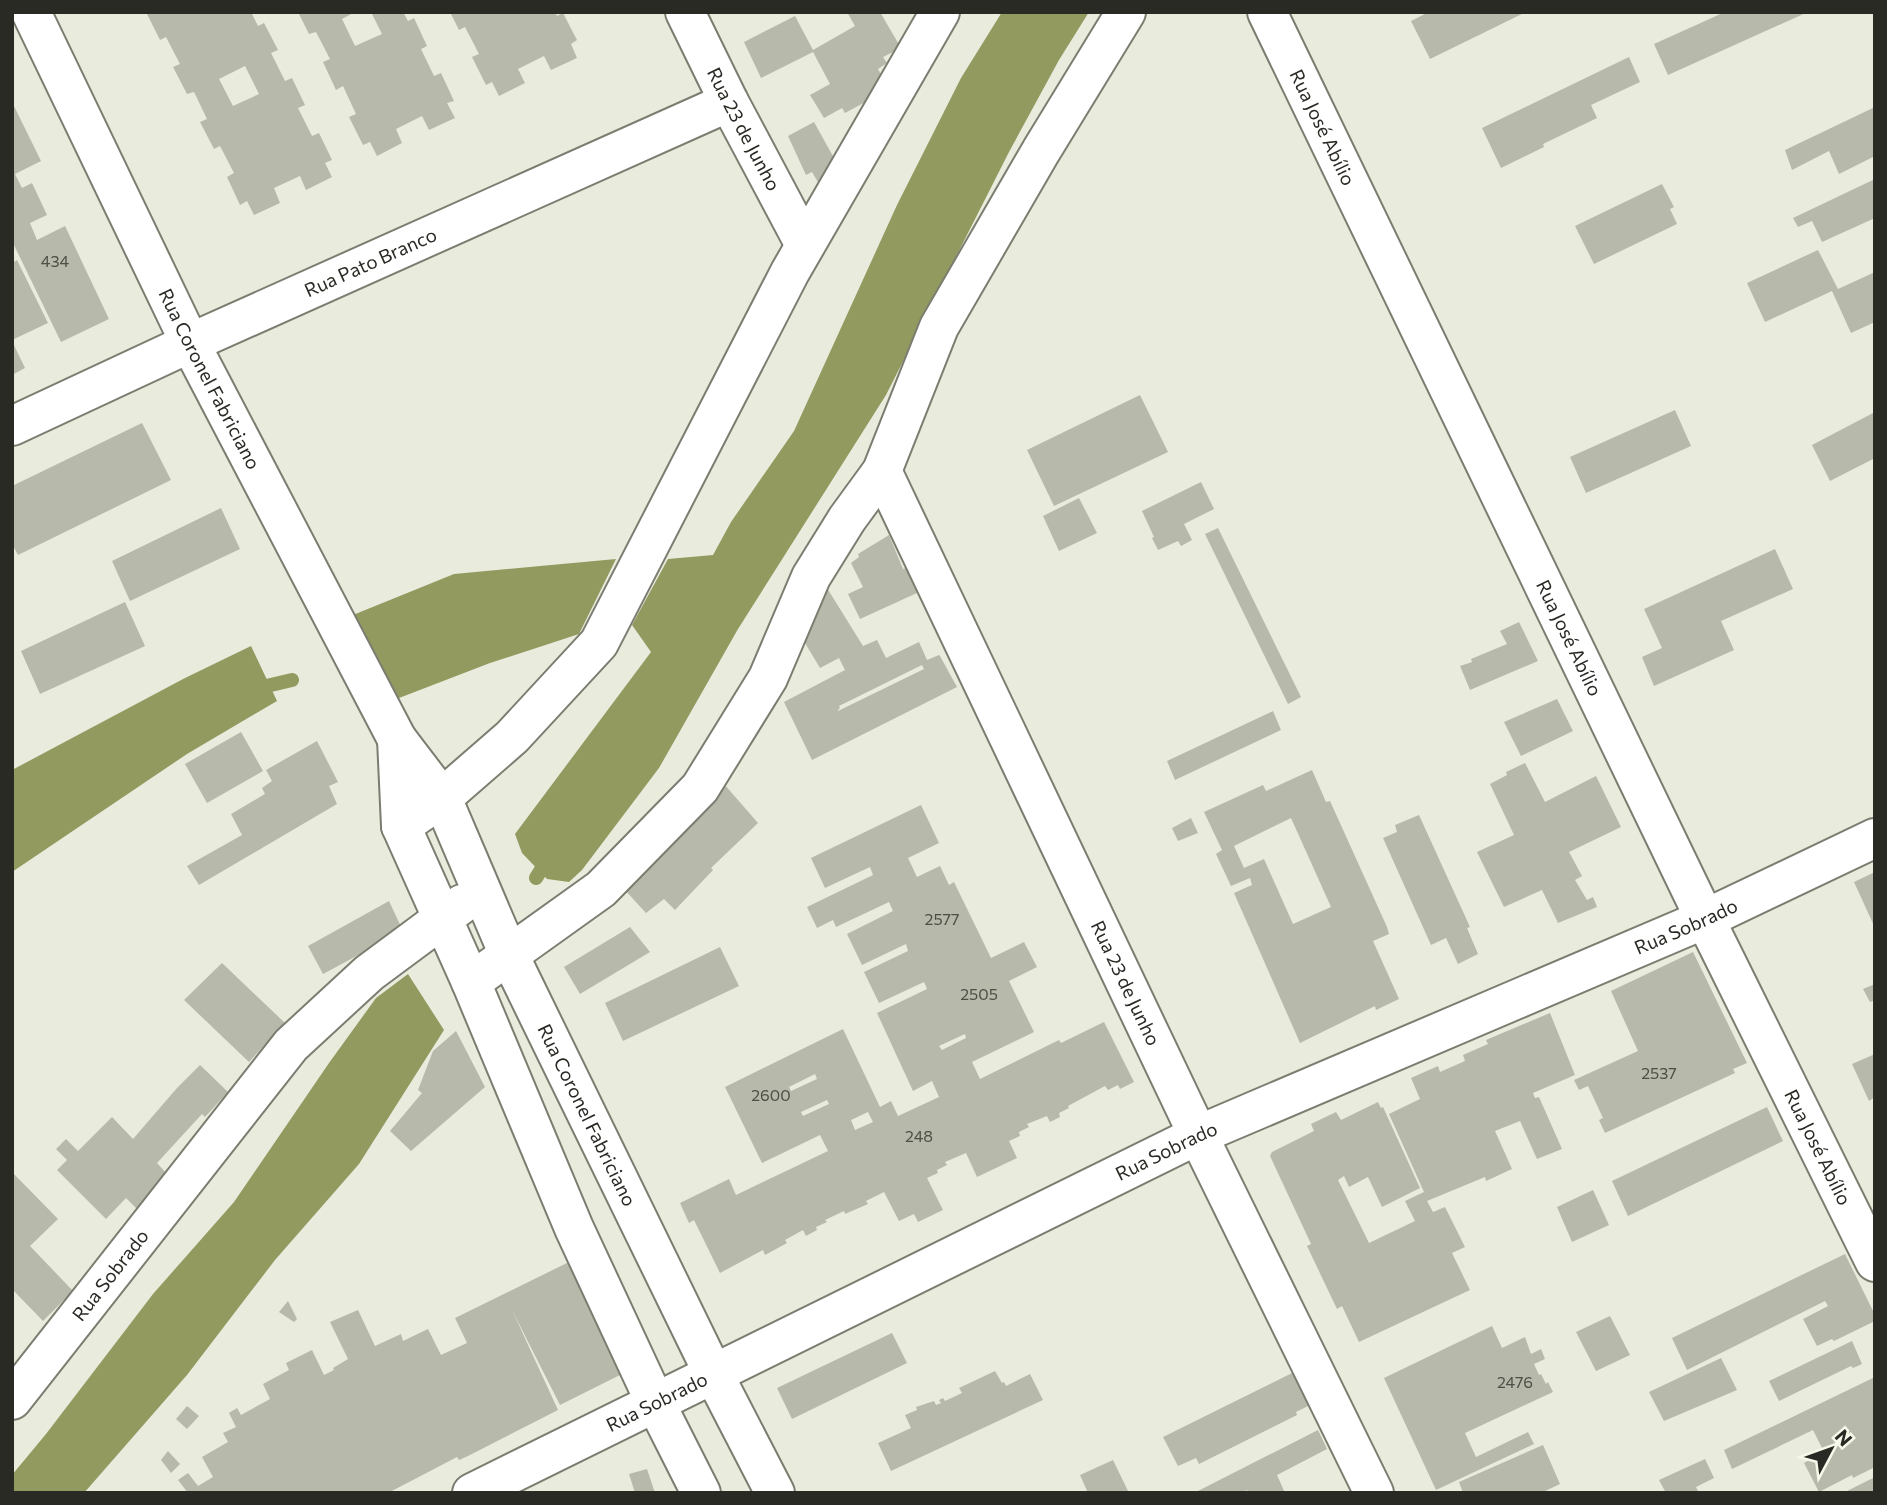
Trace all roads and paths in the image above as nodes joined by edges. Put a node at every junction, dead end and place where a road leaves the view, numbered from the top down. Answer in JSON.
{"nodes":[{"id":1,"x":31,"y":12,"type":"edge"},
{"id":2,"x":685,"y":12,"type":"edge"},
{"id":3,"x":940,"y":12,"type":"edge"},
{"id":4,"x":1126,"y":12,"type":"edge"},
{"id":5,"x":1268,"y":12,"type":"edge"},
{"id":6,"x":729,"y":102,"type":"junction"},
{"id":7,"x":805,"y":245,"type":"junction"},
{"id":8,"x":190,"y":343,"type":"junction"},
{"id":9,"x":12,"y":426,"type":"edge"},
{"id":10,"x":882,"y":471,"type":"junction"},
{"id":11,"x":397,"y":739,"type":"junction"},
{"id":12,"x":442,"y":798,"type":"junction"},
{"id":13,"x":401,"y":826,"type":"junction"},
{"id":14,"x":1875,"y":838,"type":"edge"},
{"id":15,"x":481,"y":890,"type":"junction"},
{"id":16,"x":441,"y":919,"type":"junction"},
{"id":17,"x":1705,"y":919,"type":"junction"},
{"id":18,"x":509,"y":955,"type":"junction"},
{"id":19,"x":471,"y":982,"type":"junction"},
{"id":20,"x":1198,"y":1135,"type":"junction"},
{"id":21,"x":1875,"y":1262,"type":"edge"},
{"id":22,"x":713,"y":1373,"type":"junction"},
{"id":23,"x":12,"y":1400,"type":"edge"},
{"id":24,"x":655,"y":1402,"type":"junction"},
{"id":25,"x":472,"y":1493,"type":"edge"},
{"id":26,"x":701,"y":1493,"type":"edge"},
{"id":27,"x":775,"y":1493,"type":"edge"},
{"id":28,"x":1374,"y":1493,"type":"edge"}],
"edges":[{"from":1,"to":8,"type":"street","name":"Rua Coronel Fabriciano"},
{"from":2,"to":6,"type":"street","name":"Rua 23 de Junho"},
{"from":3,"to":7,"type":"street"},
{"from":4,"to":10,"type":"street"},
{"from":5,"to":17,"type":"street","name":"Rua José Abílio"},
{"from":6,"to":7,"type":"street","name":"Rua 23 de Junho"},
{"from":6,"to":8,"type":"street","name":"Rua Pato Branco"},
{"from":7,"to":12,"type":"street"},
{"from":8,"to":9,"type":"street","name":"Rua Pato Branco"},
{"from":8,"to":11,"type":"street","name":"Rua Coronel Fabriciano"},
{"from":10,"to":18,"type":"street"},
{"from":10,"to":20,"type":"street","name":"Rua 23 de Junho"},
{"from":11,"to":12,"type":"street","name":"Rua Coronel Fabriciano"},
{"from":11,"to":13,"type":"street","name":"Rua Coronel Fabriciano"},
{"from":12,"to":13,"type":"street"},
{"from":12,"to":15,"type":"street","name":"Rua Coronel Fabriciano"},
{"from":13,"to":16,"type":"street","name":"Rua Coronel Fabriciano"},
{"from":14,"to":17,"type":"street","name":"Rua Sobrado"},
{"from":15,"to":16,"type":"street","name":"Rua Sobrado"},
{"from":15,"to":18,"type":"street","name":"Rua Coronel Fabriciano"},
{"from":16,"to":19,"type":"street","name":"Rua Coronel Fabriciano"},
{"from":16,"to":23,"type":"street","name":"Rua Sobrado"},
{"from":17,"to":20,"type":"street","name":"Rua Sobrado"},
{"from":17,"to":21,"type":"street","name":"Rua José Abílio"},
{"from":18,"to":19,"type":"street"},
{"from":18,"to":22,"type":"street","name":"Rua Coronel Fabriciano"},
{"from":19,"to":24,"type":"street","name":"Rua Coronel Fabriciano"},
{"from":20,"to":22,"type":"street","name":"Rua Sobrado"},
{"from":20,"to":28,"type":"street","name":"Rua 23 de Junho"},
{"from":22,"to":24,"type":"street","name":"Rua Sobrado"},
{"from":22,"to":27,"type":"street","name":"Rua Coronel Fabriciano"},
{"from":24,"to":25,"type":"street","name":"Rua Sobrado"},
{"from":24,"to":26,"type":"street","name":"Rua Coronel Fabriciano"}]}
